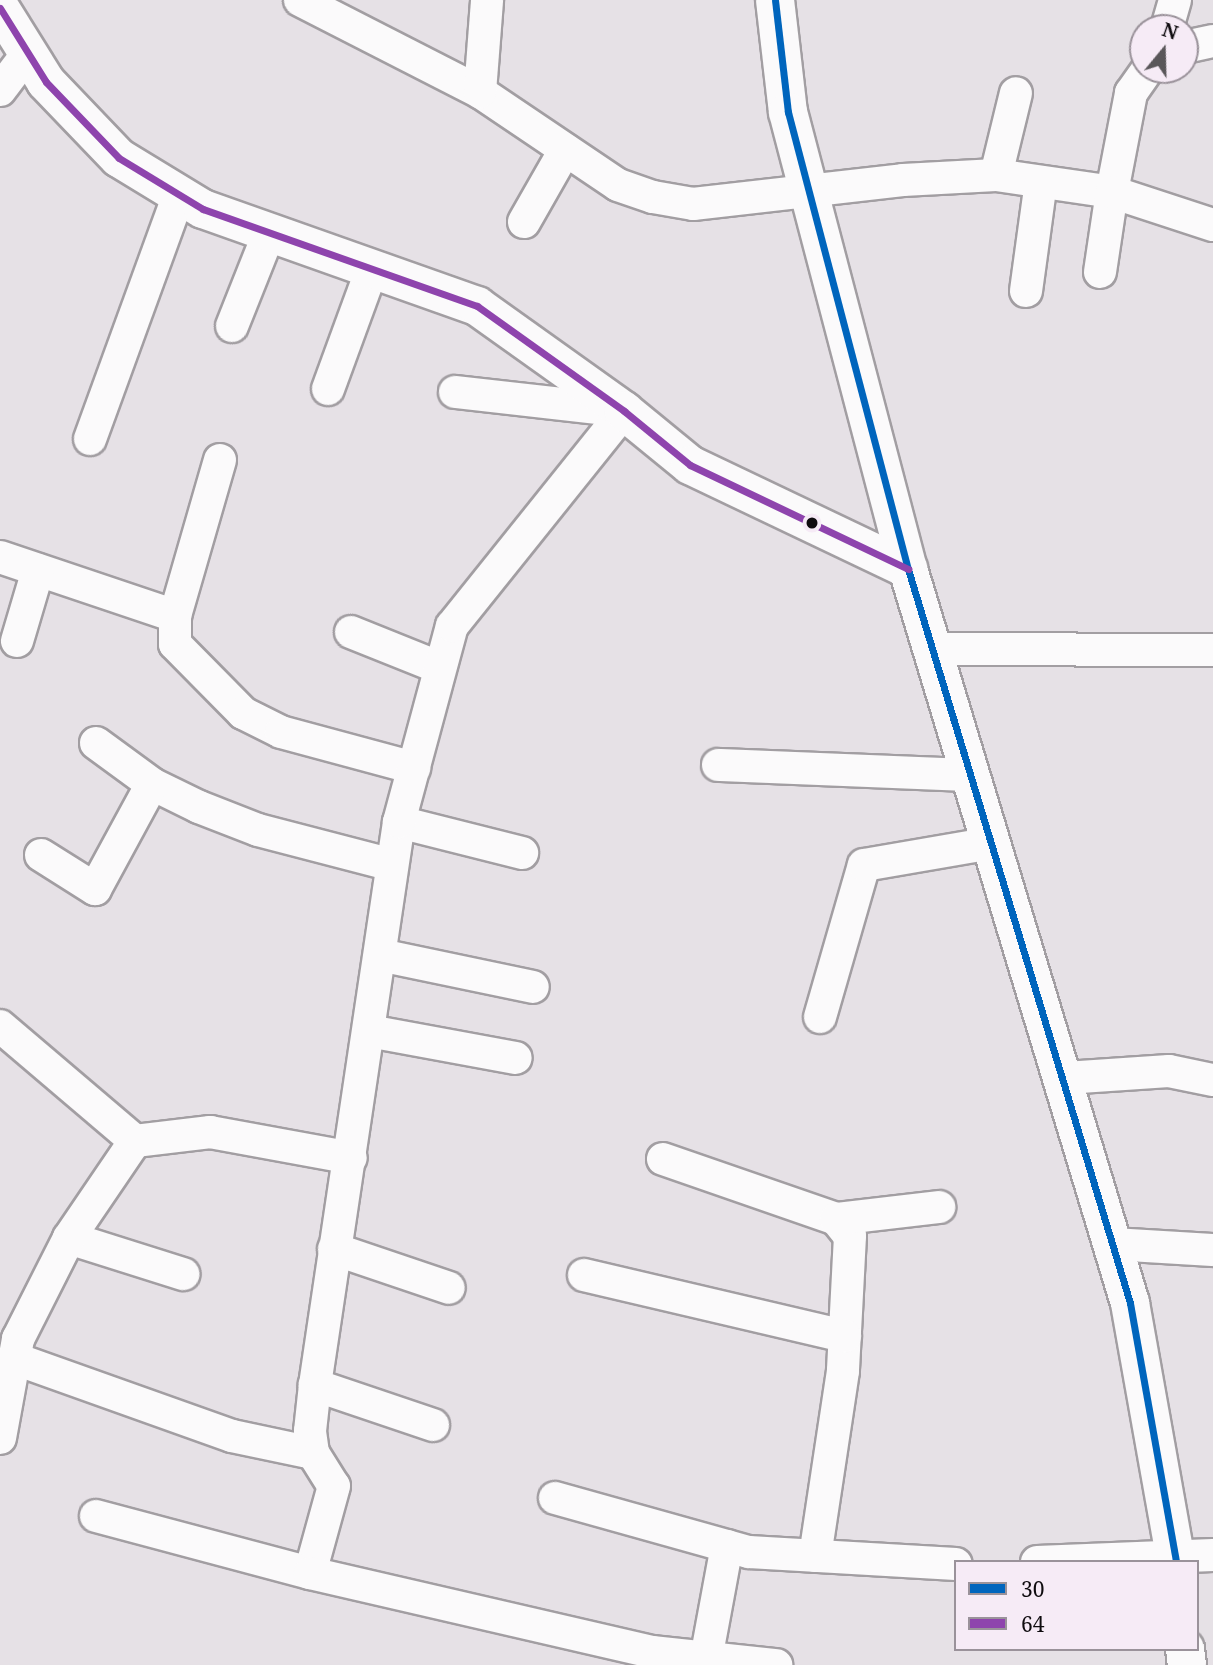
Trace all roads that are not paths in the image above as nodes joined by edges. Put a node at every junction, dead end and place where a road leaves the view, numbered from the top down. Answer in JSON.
{"nodes":[{"id":1,"x":300,"y":0,"type":"edge"},
{"id":2,"x":486,"y":0,"type":"edge"},
{"id":3,"x":775,"y":0,"type":"edge"},
{"id":4,"x":0,"y":8,"type":"edge"},
{"id":5,"x":28,"y":53,"type":"junction"},
{"id":6,"x":1137,"y":84,"type":"edge"},
{"id":7,"x":0,"y":90,"type":"edge"},
{"id":8,"x":480,"y":92,"type":"junction"},
{"id":9,"x":1016,"y":93,"type":"dead end"},
{"id":10,"x":565,"y":150,"type":"junction"},
{"id":11,"x":996,"y":175,"type":"junction"},
{"id":12,"x":1041,"y":182,"type":"junction"},
{"id":13,"x":812,"y":192,"type":"junction"},
{"id":14,"x":1112,"y":192,"type":"junction"},
{"id":15,"x":179,"y":194,"type":"junction"},
{"id":16,"x":524,"y":222,"type":"dead end"},
{"id":17,"x":1213,"y":225,"type":"edge"},
{"id":18,"x":269,"y":233,"type":"junction"},
{"id":19,"x":372,"y":269,"type":"junction"},
{"id":20,"x":1100,"y":272,"type":"dead end"},
{"id":21,"x":1026,"y":291,"type":"dead end"},
{"id":22,"x":232,"y":326,"type":"dead end"},
{"id":23,"x":328,"y":388,"type":"dead end"},
{"id":24,"x":455,"y":392,"type":"dead end"},
{"id":25,"x":624,"y":411,"type":"junction"},
{"id":26,"x":90,"y":439,"type":"dead end"},
{"id":27,"x":220,"y":460,"type":"dead end"},
{"id":28,"x":0,"y":558,"type":"edge"},
{"id":29,"x":908,"y":569,"type":"junction"},
{"id":30,"x":38,"y":570,"type":"junction"},
{"id":31,"x":175,"y":616,"type":"junction"},
{"id":32,"x":352,"y":632,"type":"dead end"},
{"id":33,"x":17,"y":641,"type":"dead end"},
{"id":34,"x":931,"y":649,"type":"junction"},
{"id":35,"x":1213,"y":650,"type":"edge"},
{"id":36,"x":438,"y":667,"type":"junction"},
{"id":37,"x":96,"y":743,"type":"dead end"},
{"id":38,"x":718,"y":765,"type":"dead end"},
{"id":39,"x":414,"y":768,"type":"junction"},
{"id":40,"x":970,"y":775,"type":"junction"},
{"id":41,"x":152,"y":784,"type":"junction"},
{"id":42,"x":399,"y":822,"type":"junction"},
{"id":43,"x":992,"y":843,"type":"junction"},
{"id":44,"x":522,"y":853,"type":"dead end"},
{"id":45,"x":41,"y":855,"type":"dead end"},
{"id":46,"x":393,"y":865,"type":"junction"},
{"id":47,"x":380,"y":955,"type":"junction"},
{"id":48,"x":533,"y":987,"type":"dead end"},
{"id":49,"x":820,"y":1017,"type":"dead end"},
{"id":50,"x":0,"y":1026,"type":"edge"},
{"id":51,"x":369,"y":1031,"type":"junction"},
{"id":52,"x":516,"y":1058,"type":"dead end"},
{"id":53,"x":1065,"y":1078,"type":"junction"},
{"id":54,"x":1213,"y":1080,"type":"edge"},
{"id":55,"x":135,"y":1141,"type":"junction"},
{"id":56,"x":351,"y":1158,"type":"junction"},
{"id":57,"x":663,"y":1160,"type":"dead end"},
{"id":58,"x":939,"y":1207,"type":"dead end"},
{"id":59,"x":836,"y":1219,"type":"junction"},
{"id":60,"x":69,"y":1238,"type":"junction"},
{"id":61,"x":1112,"y":1244,"type":"junction"},
{"id":62,"x":334,"y":1249,"type":"junction"},
{"id":63,"x":1213,"y":1250,"type":"edge"},
{"id":64,"x":183,"y":1274,"type":"dead end"},
{"id":65,"x":584,"y":1275,"type":"dead end"},
{"id":66,"x":449,"y":1288,"type":"dead end"},
{"id":67,"x":845,"y":1336,"type":"junction"},
{"id":68,"x":13,"y":1358,"type":"junction"},
{"id":69,"x":315,"y":1385,"type":"junction"},
{"id":70,"x":433,"y":1425,"type":"dead end"},
{"id":71,"x":0,"y":1438,"type":"edge"},
{"id":72,"x":313,"y":1453,"type":"junction"},
{"id":73,"x":555,"y":1498,"type":"dead end"},
{"id":74,"x":96,"y":1516,"type":"dead end"},
{"id":75,"x":727,"y":1546,"type":"junction"},
{"id":76,"x":1213,"y":1555,"type":"edge"},
{"id":77,"x":815,"y":1556,"type":"junction"},
{"id":78,"x":1176,"y":1558,"type":"edge"},
{"id":79,"x":1106,"y":1560,"type":"edge"},
{"id":80,"x":954,"y":1564,"type":"edge"},
{"id":81,"x":310,"y":1573,"type":"junction"},
{"id":82,"x":706,"y":1659,"type":"junction"},
{"id":83,"x":776,"y":1665,"type":"edge"}],
"edges":[{"from":1,"to":8,"type":"street"},
{"from":2,"to":8,"type":"street"},
{"from":3,"to":13,"type":"main road"},
{"from":4,"to":5,"type":"main road"},
{"from":5,"to":7,"type":"street"},
{"from":5,"to":15,"type":"main road"},
{"from":6,"to":14,"type":"street"},
{"from":8,"to":10,"type":"street"},
{"from":9,"to":11,"type":"street"},
{"from":10,"to":13,"type":"street"},
{"from":10,"to":16,"type":"street"},
{"from":11,"to":12,"type":"street"},
{"from":11,"to":13,"type":"street"},
{"from":12,"to":14,"type":"street"},
{"from":12,"to":21,"type":"street"},
{"from":13,"to":29,"type":"main road"},
{"from":14,"to":17,"type":"street"},
{"from":14,"to":20,"type":"street"},
{"from":15,"to":18,"type":"main road"},
{"from":15,"to":26,"type":"street"},
{"from":18,"to":19,"type":"main road"},
{"from":18,"to":22,"type":"street"},
{"from":19,"to":23,"type":"street"},
{"from":19,"to":25,"type":"main road"},
{"from":24,"to":25,"type":"street"},
{"from":25,"to":29,"type":"main road"},
{"from":25,"to":36,"type":"street"},
{"from":27,"to":31,"type":"street"},
{"from":28,"to":30,"type":"street"},
{"from":29,"to":34,"type":"main road"},
{"from":30,"to":31,"type":"street"},
{"from":30,"to":33,"type":"street"},
{"from":31,"to":39,"type":"street"},
{"from":32,"to":36,"type":"street"},
{"from":34,"to":35,"type":"street"},
{"from":34,"to":40,"type":"main road"},
{"from":36,"to":39,"type":"street"},
{"from":37,"to":41,"type":"street"},
{"from":38,"to":40,"type":"street"},
{"from":39,"to":42,"type":"street"},
{"from":40,"to":43,"type":"main road"},
{"from":41,"to":45,"type":"street"},
{"from":41,"to":46,"type":"street"},
{"from":42,"to":44,"type":"street"},
{"from":42,"to":46,"type":"street"},
{"from":43,"to":49,"type":"street"},
{"from":43,"to":53,"type":"main road"},
{"from":46,"to":47,"type":"street"},
{"from":47,"to":48,"type":"street"},
{"from":47,"to":51,"type":"street"},
{"from":50,"to":55,"type":"street"},
{"from":51,"to":52,"type":"street"},
{"from":51,"to":56,"type":"street"},
{"from":53,"to":54,"type":"street"},
{"from":53,"to":61,"type":"main road"},
{"from":55,"to":56,"type":"street"},
{"from":55,"to":60,"type":"street"},
{"from":56,"to":62,"type":"street"},
{"from":57,"to":59,"type":"street"},
{"from":58,"to":59,"type":"street"},
{"from":59,"to":67,"type":"street"},
{"from":60,"to":64,"type":"street"},
{"from":60,"to":68,"type":"street"},
{"from":61,"to":63,"type":"street"},
{"from":61,"to":78,"type":"main road"},
{"from":62,"to":66,"type":"street"},
{"from":62,"to":69,"type":"street"},
{"from":65,"to":67,"type":"street"},
{"from":67,"to":77,"type":"street"},
{"from":68,"to":71,"type":"street"},
{"from":68,"to":72,"type":"street"},
{"from":69,"to":70,"type":"street"},
{"from":69,"to":72,"type":"street"},
{"from":72,"to":81,"type":"street"},
{"from":73,"to":75,"type":"street"},
{"from":74,"to":81,"type":"street"},
{"from":75,"to":77,"type":"street"},
{"from":75,"to":82,"type":"street"},
{"from":76,"to":78,"type":"street"},
{"from":77,"to":80,"type":"street"},
{"from":78,"to":79,"type":"street"},
{"from":81,"to":82,"type":"street"},
{"from":82,"to":83,"type":"street"}]}
